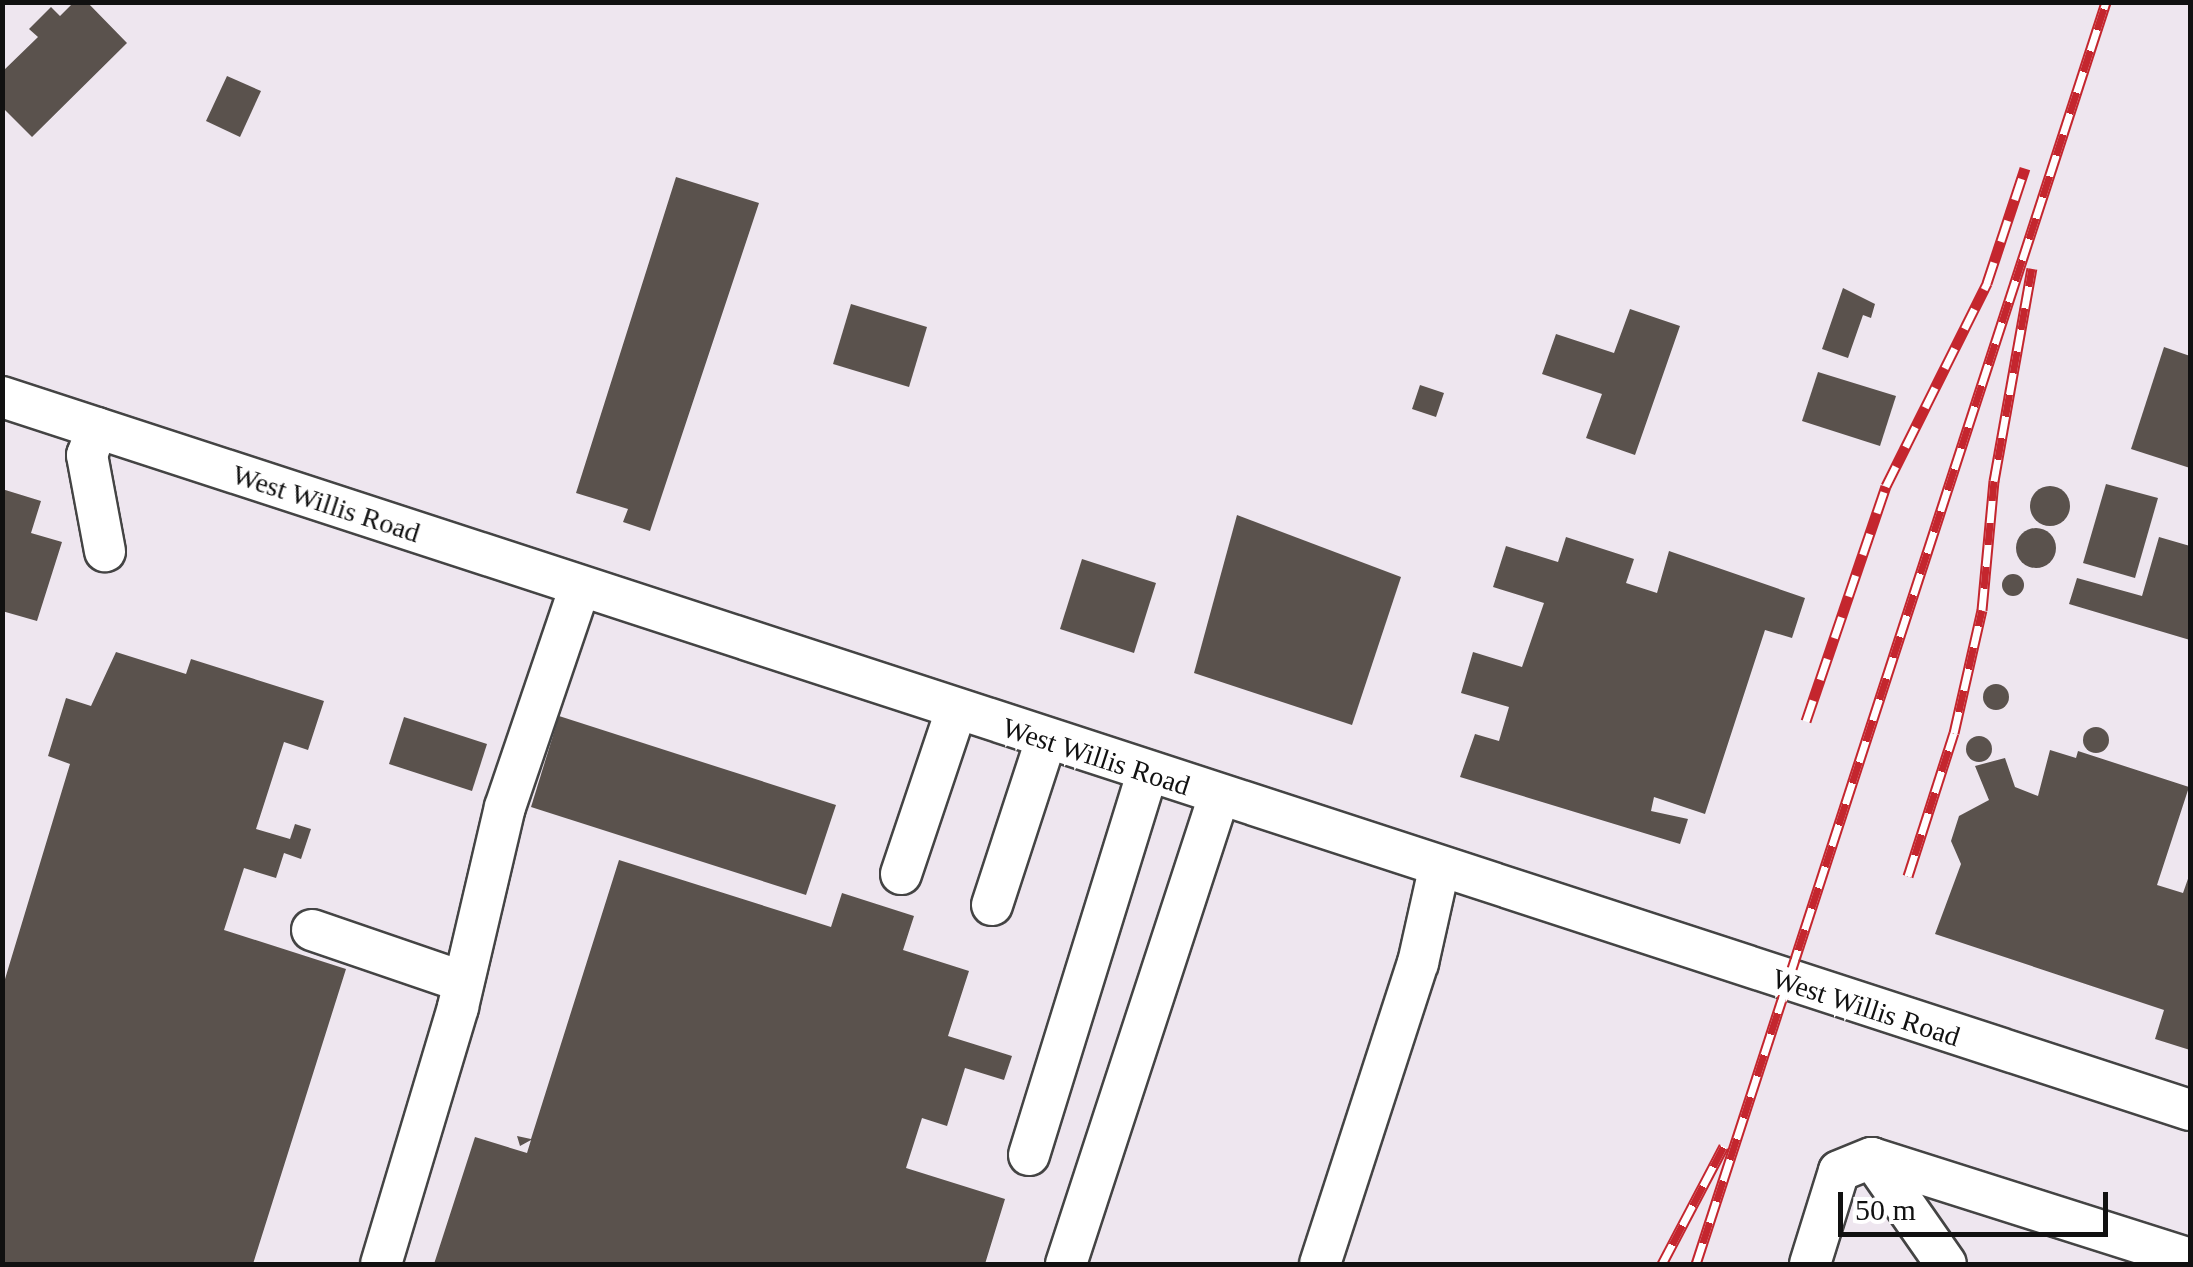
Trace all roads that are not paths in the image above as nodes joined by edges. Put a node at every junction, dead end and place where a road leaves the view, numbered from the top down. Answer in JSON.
{"nodes":[{"id":1,"x":2,"y":397,"type":"edge"},
{"id":2,"x":96,"y":428,"type":"junction"},
{"id":3,"x":105,"y":551,"type":"dead end"},
{"id":4,"x":580,"y":587,"type":"junction"},
{"id":5,"x":956,"y":711,"type":"junction"},
{"id":6,"x":1046,"y":740,"type":"junction"},
{"id":7,"x":1147,"y":774,"type":"junction"},
{"id":8,"x":1219,"y":797,"type":"junction"},
{"id":9,"x":1439,"y":869,"type":"junction"},
{"id":10,"x":901,"y":874,"type":"dead end"},
{"id":11,"x":992,"y":905,"type":"dead end"},
{"id":12,"x":312,"y":930,"type":"dead end"},
{"id":13,"x":461,"y":982,"type":"junction"},
{"id":14,"x":2190,"y":1110,"type":"edge"},
{"id":15,"x":1029,"y":1155,"type":"dead end"},
{"id":16,"x":1872,"y":1158,"type":"junction"},
{"id":17,"x":2190,"y":1259,"type":"edge"},
{"id":18,"x":381,"y":1264,"type":"edge"},
{"id":19,"x":1066,"y":1264,"type":"edge"},
{"id":20,"x":1320,"y":1264,"type":"edge"},
{"id":21,"x":1810,"y":1264,"type":"edge"},
{"id":22,"x":1946,"y":1264,"type":"edge"}],
"edges":[{"from":1,"to":2,"type":"street","name":"West Willis Road"},
{"from":2,"to":3,"type":"street"},
{"from":2,"to":4,"type":"street","name":"West Willis Road"},
{"from":4,"to":5,"type":"street","name":"West Willis Road"},
{"from":4,"to":13,"type":"street"},
{"from":5,"to":6,"type":"street","name":"West Willis Road"},
{"from":5,"to":10,"type":"street"},
{"from":6,"to":7,"type":"street","name":"West Willis Road"},
{"from":6,"to":11,"type":"street"},
{"from":7,"to":8,"type":"street","name":"West Willis Road"},
{"from":7,"to":15,"type":"street"},
{"from":8,"to":9,"type":"street","name":"West Willis Road"},
{"from":8,"to":19,"type":"street"},
{"from":9,"to":14,"type":"street","name":"West Willis Road"},
{"from":9,"to":20,"type":"street"},
{"from":12,"to":13,"type":"street"},
{"from":13,"to":18,"type":"street"},
{"from":16,"to":17,"type":"street"},
{"from":16,"to":21,"type":"street"},
{"from":16,"to":22,"type":"street"}]}
